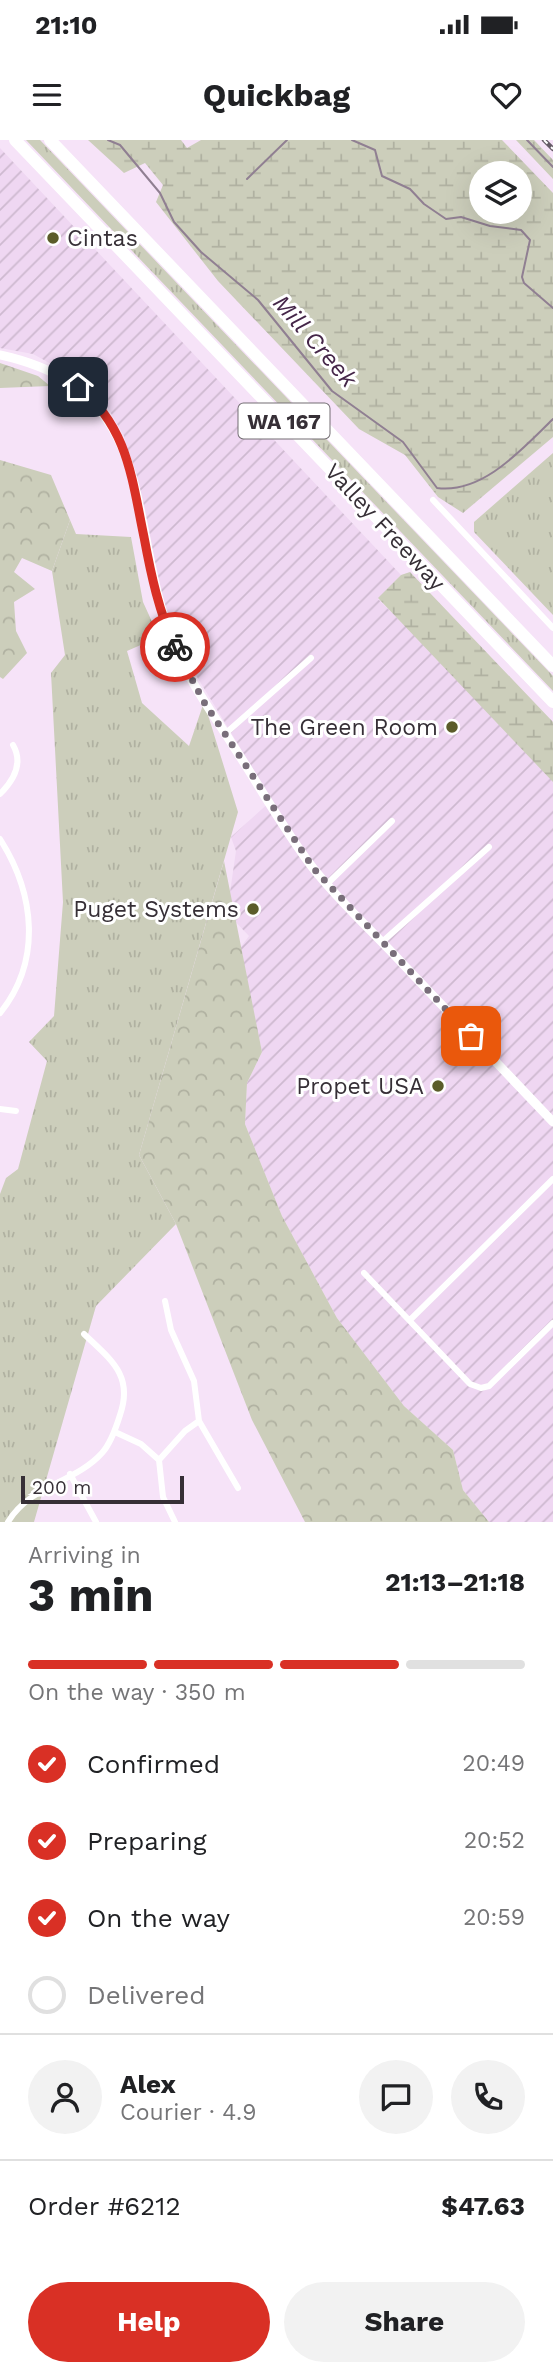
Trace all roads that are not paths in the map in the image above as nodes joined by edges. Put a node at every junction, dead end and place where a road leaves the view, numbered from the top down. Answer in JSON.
{"nodes":[{"id":1,"x":15,"y":140,"type":"edge"},
{"id":2,"x":50,"y":140,"type":"edge"},
{"id":3,"x":0,"y":355,"type":"edge"},
{"id":4,"x":433,"y":500,"type":"dead end"},
{"id":5,"x":553,"y":628,"type":"edge"},
{"id":6,"x":311,"y":658,"type":"dead end"},
{"id":7,"x":553,"y":666,"type":"edge"},
{"id":8,"x":553,"y":702,"type":"edge"},
{"id":9,"x":226,"y":733,"type":"junction"},
{"id":10,"x":13,"y":745,"type":"dead end"},
{"id":11,"x":0,"y":794,"type":"edge"},
{"id":12,"x":392,"y":821,"type":"dead end"},
{"id":13,"x":0,"y":839,"type":"edge"},
{"id":14,"x":488,"y":847,"type":"dead end"},
{"id":15,"x":3,"y":850,"type":"edge"},
{"id":16,"x":327,"y":884,"type":"junction"},
{"id":17,"x":382,"y":942,"type":"junction"},
{"id":18,"x":0,"y":1013,"type":"edge"},
{"id":19,"x":0,"y":1109,"type":"edge"},
{"id":20,"x":16,"y":1111,"type":"dead end"},
{"id":21,"x":553,"y":1122,"type":"edge"},
{"id":22,"x":553,"y":1179,"type":"edge"},
{"id":23,"x":365,"y":1273,"type":"dead end"},
{"id":24,"x":164,"y":1301,"type":"dead end"},
{"id":25,"x":410,"y":1320,"type":"junction"},
{"id":26,"x":553,"y":1323,"type":"edge"},
{"id":27,"x":84,"y":1334,"type":"dead end"},
{"id":28,"x":200,"y":1421,"type":"junction"},
{"id":29,"x":114,"y":1432,"type":"junction"},
{"id":30,"x":159,"y":1460,"type":"junction"},
{"id":31,"x":70,"y":1474,"type":"junction"},
{"id":32,"x":238,"y":1489,"type":"dead end"},
{"id":33,"x":8,"y":1522,"type":"edge"},
{"id":34,"x":96,"y":1522,"type":"edge"},
{"id":35,"x":175,"y":1522,"type":"edge"}],
"edges":[{"from":1,"to":8,"type":"highway","name":"Valley Freeway","number":"WA 167"},
{"from":2,"to":7,"type":"highway","name":"Valley Freeway","number":"WA 167"},
{"from":3,"to":9,"type":"main road"},
{"from":4,"to":5,"type":"street"},
{"from":6,"to":9,"type":"street"},
{"from":9,"to":16,"type":"main road"},
{"from":10,"to":11,"type":"street"},
{"from":12,"to":16,"type":"street"},
{"from":13,"to":15,"type":"street"},
{"from":14,"to":17,"type":"street"},
{"from":15,"to":18,"type":"street"},
{"from":16,"to":17,"type":"main road"},
{"from":17,"to":21,"type":"main road"},
{"from":19,"to":20,"type":"street"},
{"from":22,"to":25,"type":"street"},
{"from":23,"to":25,"type":"street"},
{"from":24,"to":28,"type":"street"},
{"from":25,"to":26,"type":"street"},
{"from":27,"to":29,"type":"street"},
{"from":28,"to":30,"type":"street"},
{"from":28,"to":32,"type":"street"},
{"from":29,"to":30,"type":"street"},
{"from":29,"to":31,"type":"street"},
{"from":30,"to":35,"type":"street"},
{"from":31,"to":33,"type":"street"},
{"from":31,"to":34,"type":"street"}]}
